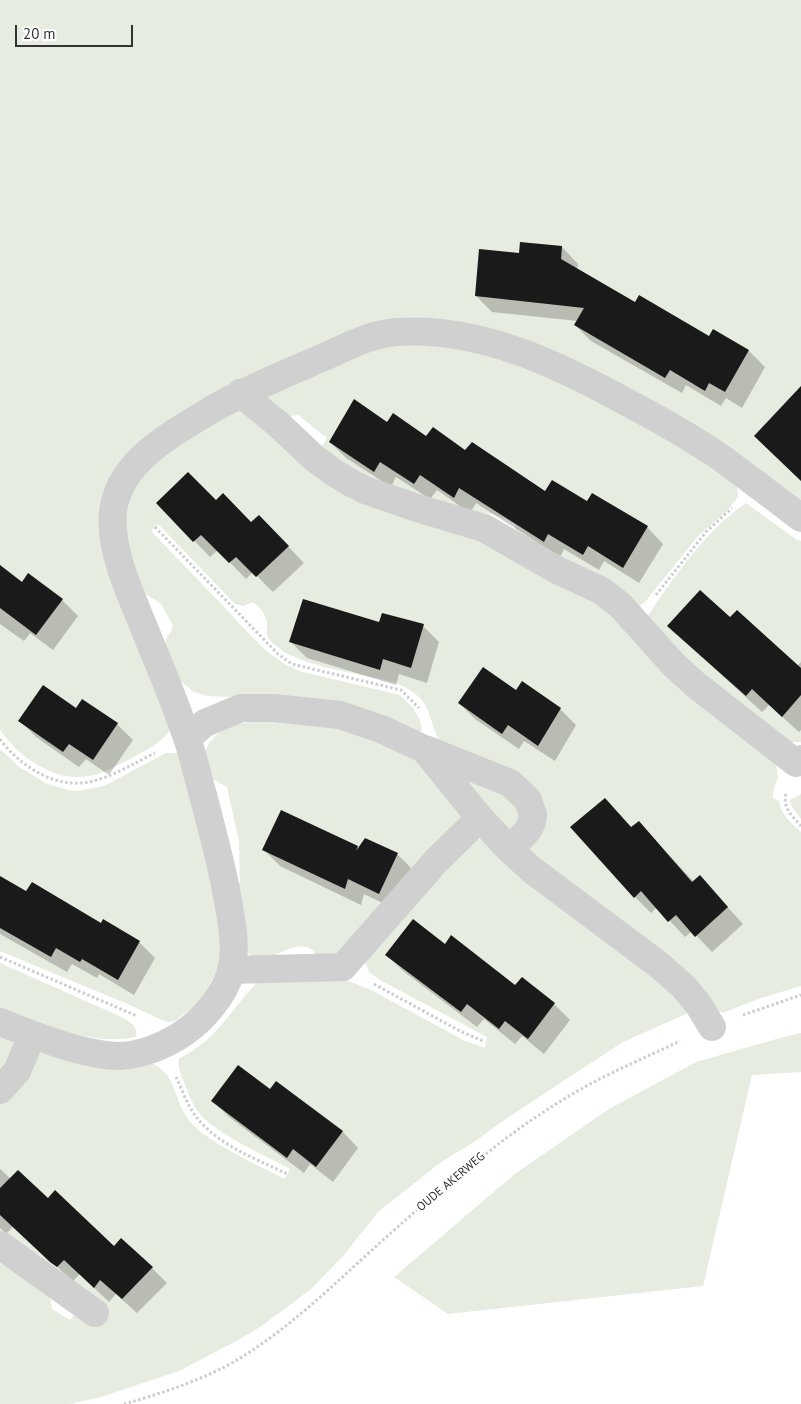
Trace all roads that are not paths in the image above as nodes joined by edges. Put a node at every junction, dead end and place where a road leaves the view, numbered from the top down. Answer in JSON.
{"nodes":[{"id":1,"x":240,"y":393,"type":"junction"},
{"id":2,"x":801,"y":518,"type":"edge"},
{"id":3,"x":187,"y":738,"type":"junction"},
{"id":4,"x":424,"y":749,"type":"junction"},
{"id":5,"x":801,"y":759,"type":"edge"},
{"id":6,"x":480,"y":818,"type":"junction"},
{"id":7,"x":510,"y":850,"type":"junction"},
{"id":8,"x":231,"y":970,"type":"junction"},
{"id":9,"x":0,"y":1022,"type":"edge"},
{"id":10,"x":712,"y":1027,"type":"road end"},
{"id":11,"x":32,"y":1036,"type":"junction"},
{"id":12,"x":0,"y":1090,"type":"edge"},
{"id":13,"x":0,"y":1244,"type":"edge"},
{"id":14,"x":95,"y":1314,"type":"dead end"}],
"edges":[{"from":1,"to":2,"type":"lane"},
{"from":1,"to":3,"type":"lane"},
{"from":1,"to":5,"type":"lane"},
{"from":3,"to":4,"type":"lane"},
{"from":3,"to":8,"type":"lane"},
{"from":4,"to":6,"type":"lane"},
{"from":4,"to":7,"type":"lane"},
{"from":6,"to":7,"type":"lane"},
{"from":6,"to":8,"type":"lane"},
{"from":7,"to":10,"type":"lane"},
{"from":8,"to":11,"type":"lane"},
{"from":9,"to":11,"type":"lane"},
{"from":11,"to":12,"type":"lane"},
{"from":13,"to":14,"type":"lane"}]}
